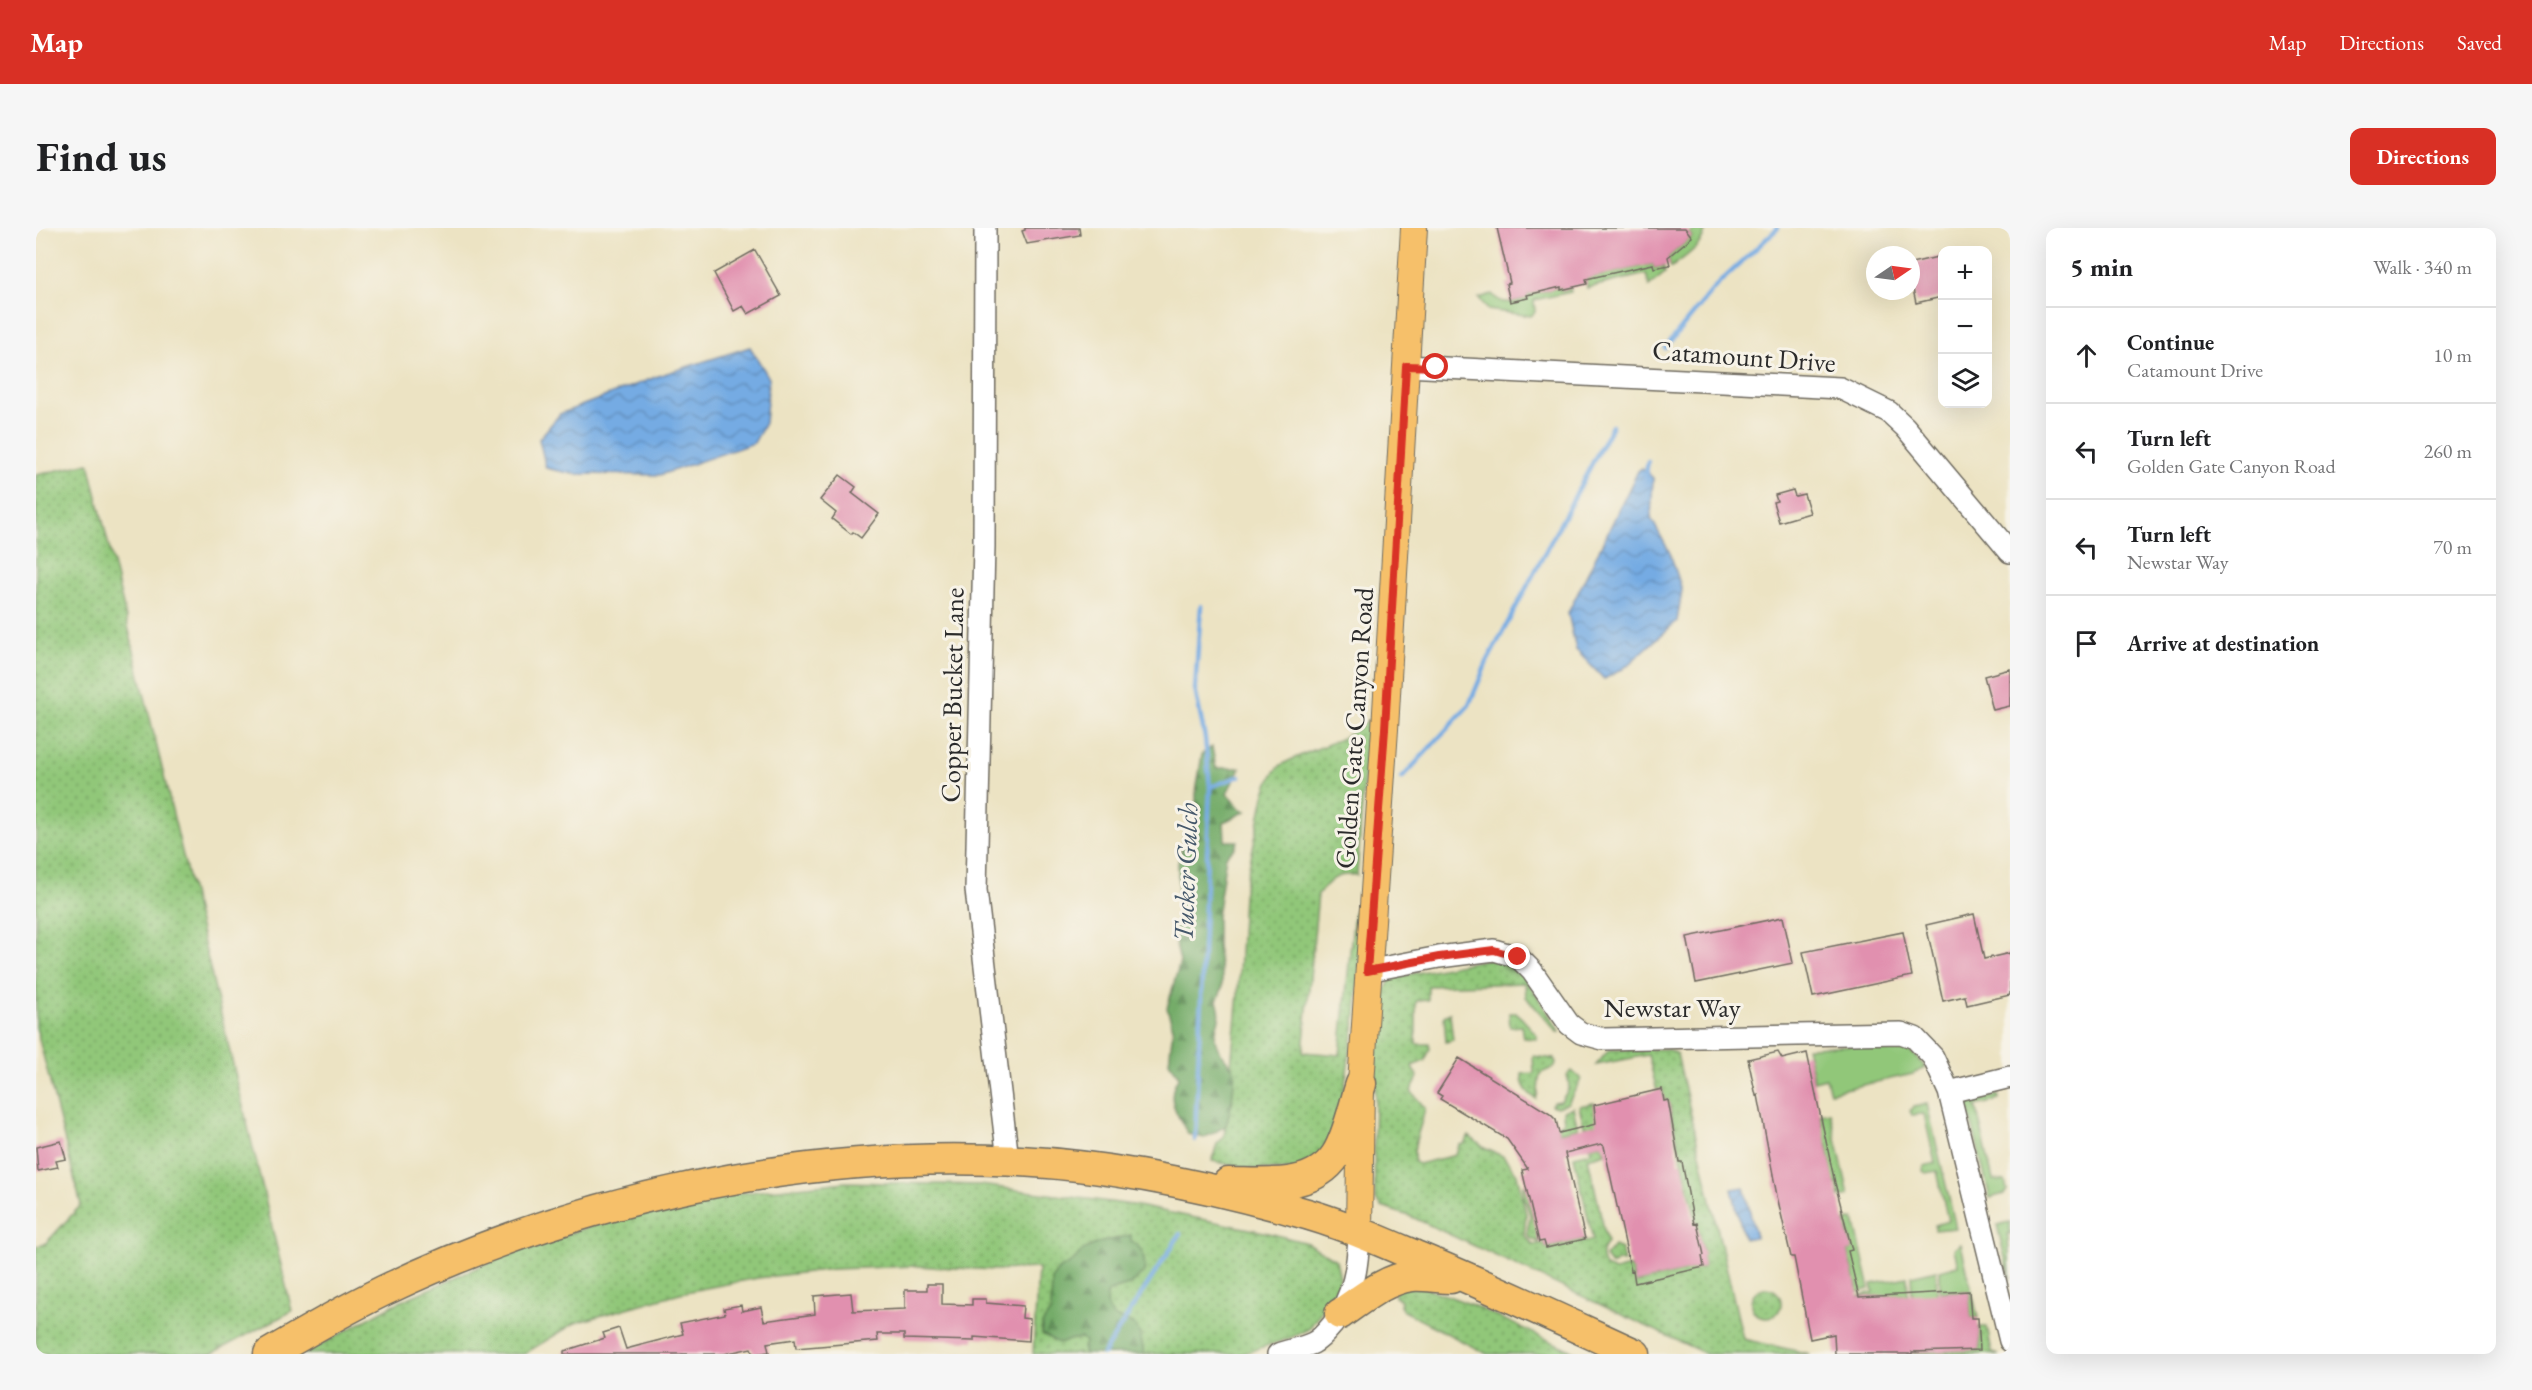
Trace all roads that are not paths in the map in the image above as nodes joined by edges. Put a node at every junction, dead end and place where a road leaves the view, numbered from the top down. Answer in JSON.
{"nodes":[{"id":1,"x":985,"y":228,"type":"edge"},
{"id":2,"x":1414,"y":228,"type":"edge"},
{"id":3,"x":1406,"y":366,"type":"junction"},
{"id":4,"x":2010,"y":552,"type":"edge"},
{"id":5,"x":1367,"y":971,"type":"junction"},
{"id":6,"x":2010,"y":1077,"type":"edge"},
{"id":7,"x":1361,"y":1084,"type":"junction"},
{"id":8,"x":1949,"y":1092,"type":"junction"},
{"id":9,"x":1008,"y":1160,"type":"junction"},
{"id":10,"x":1174,"y":1183,"type":"junction"},
{"id":11,"x":1359,"y":1232,"type":"junction"},
{"id":12,"x":1472,"y":1280,"type":"junction"},
{"id":13,"x":1340,"y":1314,"type":"junction"},
{"id":14,"x":2010,"y":1341,"type":"edge"},
{"id":15,"x":1318,"y":1348,"type":"edge"},
{"id":16,"x":269,"y":1354,"type":"edge"},
{"id":17,"x":1278,"y":1354,"type":"edge"},
{"id":18,"x":1635,"y":1354,"type":"edge"}],
"edges":[{"from":1,"to":9,"type":"street","name":"Copper Bucket Lane"},
{"from":2,"to":3,"type":"main road","name":"Golden Gate Canyon Road"},
{"from":3,"to":4,"type":"street","name":"Catamount Drive"},
{"from":3,"to":5,"type":"main road","name":"Golden Gate Canyon Road"},
{"from":5,"to":7,"type":"main road","name":"Golden Gate Canyon Road"},
{"from":5,"to":8,"type":"street","name":"Newstar Way"},
{"from":6,"to":8,"type":"street"},
{"from":7,"to":10,"type":"highway"},
{"from":7,"to":11,"type":"main road","name":"Golden Gate Canyon Road"},
{"from":8,"to":14,"type":"street","name":"Newstar Way"},
{"from":9,"to":10,"type":"highway"},
{"from":9,"to":16,"type":"highway"},
{"from":10,"to":11,"type":"highway"},
{"from":11,"to":12,"type":"highway"},
{"from":11,"to":13,"type":"street"},
{"from":12,"to":13,"type":"highway"},
{"from":12,"to":18,"type":"highway"},
{"from":13,"to":15,"type":"street"},
{"from":15,"to":17,"type":"street"}]}
